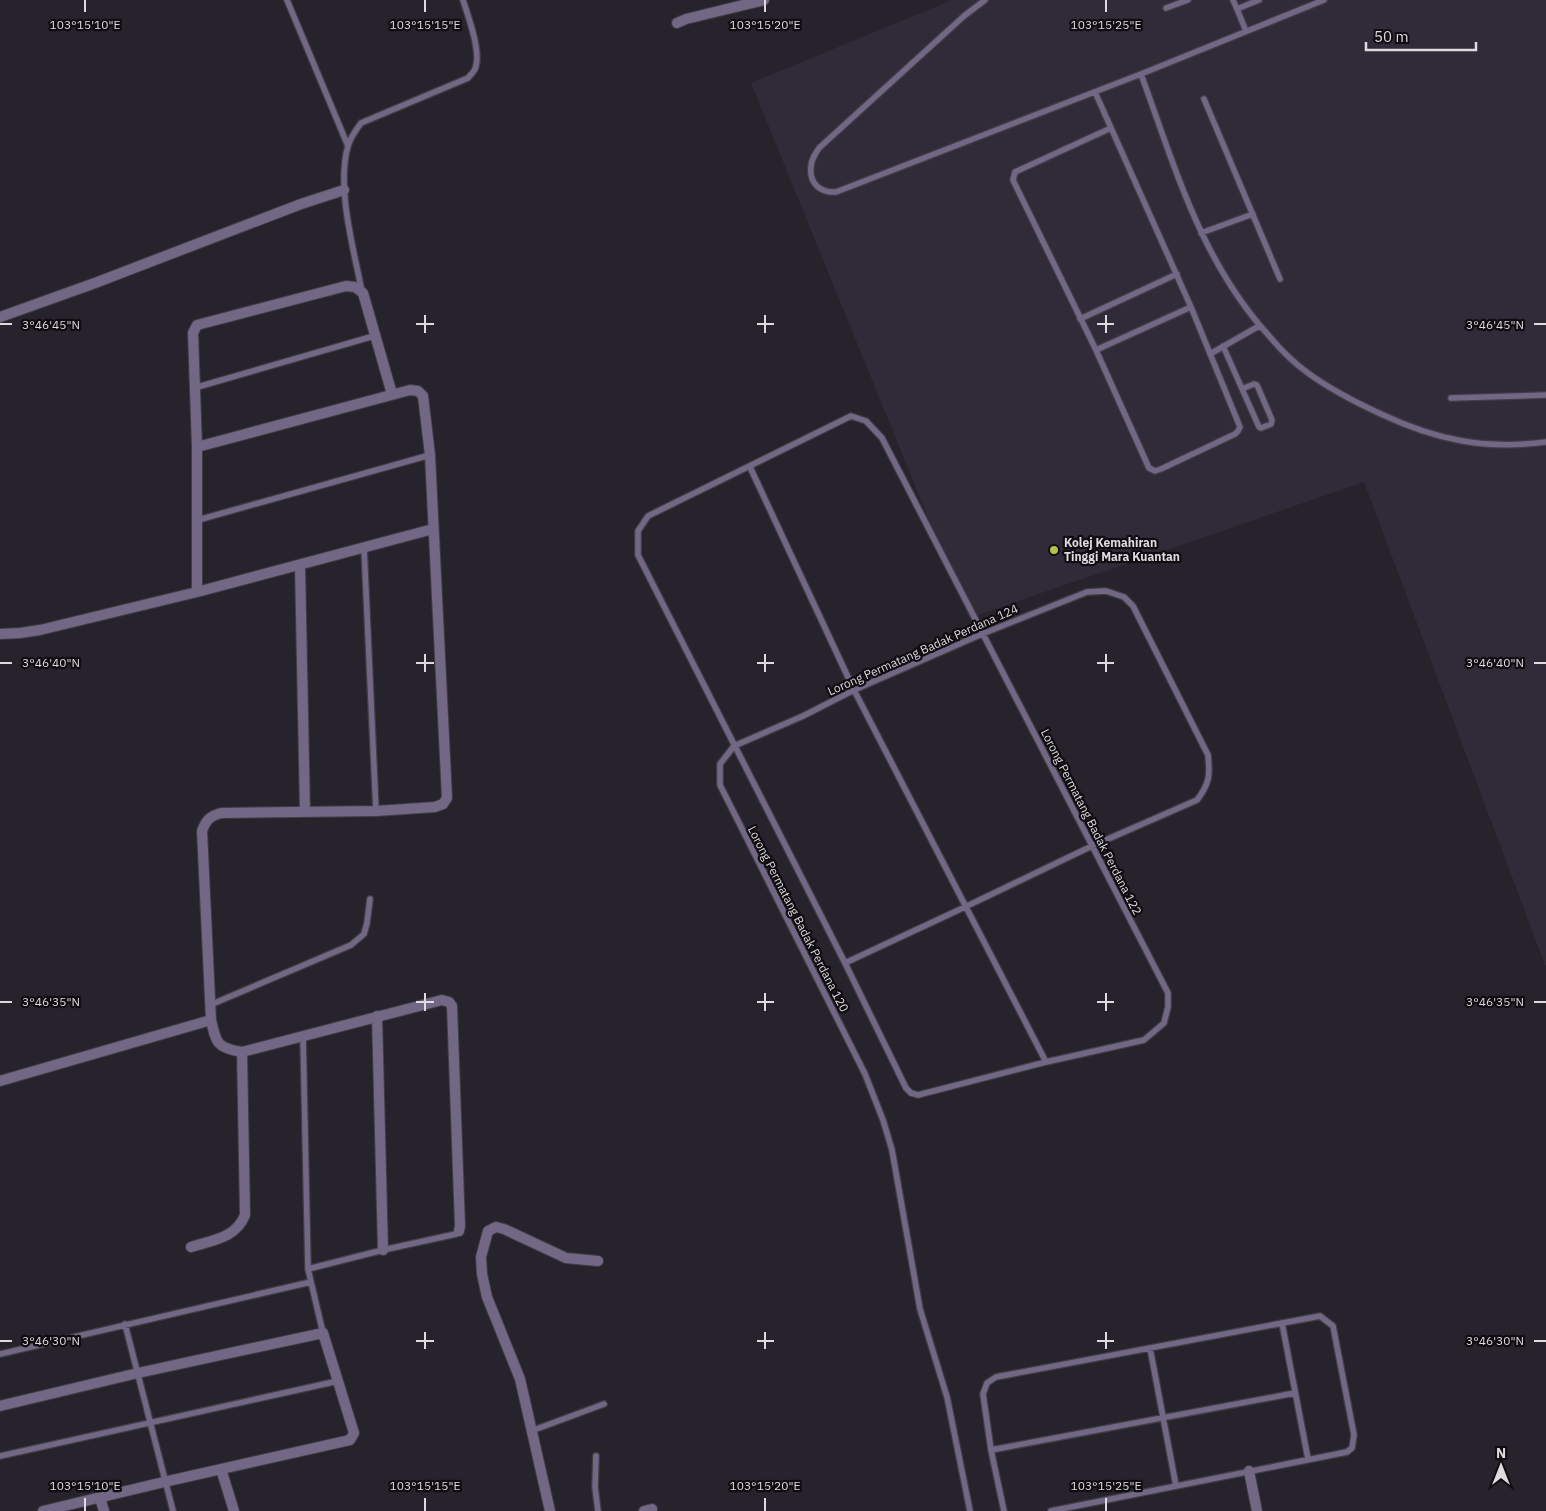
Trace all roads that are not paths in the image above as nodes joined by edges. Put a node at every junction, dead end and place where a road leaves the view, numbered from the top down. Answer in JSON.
{"nodes":[{"id":1,"x":287,"y":0,"type":"edge"},
{"id":2,"x":463,"y":0,"type":"edge"},
{"id":3,"x":764,"y":0,"type":"edge"},
{"id":4,"x":985,"y":0,"type":"edge"},
{"id":5,"x":1188,"y":0,"type":"edge"},
{"id":6,"x":1233,"y":0,"type":"edge"},
{"id":7,"x":1259,"y":0,"type":"edge"},
{"id":8,"x":1324,"y":0,"type":"edge"},
{"id":9,"x":1166,"y":8,"type":"dead end"},
{"id":10,"x":1237,"y":9,"type":"junction"},
{"id":11,"x":677,"y":23,"type":"dead end"},
{"id":12,"x":1246,"y":31,"type":"junction"},
{"id":13,"x":1141,"y":74,"type":"junction"},
{"id":14,"x":1095,"y":92,"type":"junction"},
{"id":15,"x":1204,"y":100,"type":"dead end"},
{"id":16,"x":1111,"y":128,"type":"junction"},
{"id":17,"x":348,"y":146,"type":"junction"},
{"id":18,"x":344,"y":190,"type":"junction"},
{"id":19,"x":1253,"y":214,"type":"junction"},
{"id":20,"x":1201,"y":233,"type":"junction"},
{"id":21,"x":1177,"y":274,"type":"junction"},
{"id":22,"x":1280,"y":278,"type":"dead end"},
{"id":23,"x":363,"y":293,"type":"junction"},
{"id":24,"x":1191,"y":307,"type":"junction"},
{"id":25,"x":0,"y":317,"type":"edge"},
{"id":26,"x":1080,"y":318,"type":"junction"},
{"id":27,"x":1260,"y":326,"type":"junction"},
{"id":28,"x":374,"y":336,"type":"junction"},
{"id":29,"x":1224,"y":346,"type":"junction"},
{"id":30,"x":1096,"y":350,"type":"junction"},
{"id":31,"x":1210,"y":354,"type":"junction"},
{"id":32,"x":194,"y":388,"type":"junction"},
{"id":33,"x":1242,"y":390,"type":"junction"},
{"id":34,"x":392,"y":394,"type":"junction"},
{"id":35,"x":1546,"y":395,"type":"edge"},
{"id":36,"x":1451,"y":398,"type":"dead end"},
{"id":37,"x":1546,"y":442,"type":"edge"},
{"id":38,"x":196,"y":447,"type":"junction"},
{"id":39,"x":430,"y":455,"type":"junction"},
{"id":40,"x":750,"y":467,"type":"junction"},
{"id":41,"x":198,"y":520,"type":"junction"},
{"id":42,"x":433,"y":529,"type":"junction"},
{"id":43,"x":364,"y":547,"type":"junction"},
{"id":44,"x":300,"y":565,"type":"junction"},
{"id":45,"x":197,"y":592,"type":"junction"},
{"id":46,"x":0,"y":634,"type":"edge"},
{"id":47,"x":982,"y":634,"type":"junction"},
{"id":48,"x":854,"y":690,"type":"junction"},
{"id":49,"x":734,"y":746,"type":"junction"},
{"id":50,"x":376,"y":811,"type":"junction"},
{"id":51,"x":305,"y":812,"type":"junction"},
{"id":52,"x":1092,"y":846,"type":"junction"},
{"id":53,"x":370,"y":899,"type":"dead end"},
{"id":54,"x":966,"y":907,"type":"junction"},
{"id":55,"x":845,"y":963,"type":"junction"},
{"id":56,"x":210,"y":1005,"type":"junction"},
{"id":57,"x":377,"y":1016,"type":"junction"},
{"id":58,"x":211,"y":1020,"type":"junction"},
{"id":59,"x":303,"y":1036,"type":"junction"},
{"id":60,"x":242,"y":1052,"type":"junction"},
{"id":61,"x":1046,"y":1062,"type":"junction"},
{"id":62,"x":0,"y":1081,"type":"edge"},
{"id":63,"x":459,"y":1230,"type":"joint"},
{"id":64,"x":191,"y":1247,"type":"dead end"},
{"id":65,"x":383,"y":1250,"type":"junction"},
{"id":66,"x":598,"y":1260,"type":"dead end"},
{"id":67,"x":308,"y":1269,"type":"junction"},
{"id":68,"x":311,"y":1282,"type":"junction"},
{"id":69,"x":125,"y":1324,"type":"junction"},
{"id":70,"x":1282,"y":1324,"type":"junction"},
{"id":71,"x":323,"y":1332,"type":"junction"},
{"id":72,"x":1150,"y":1348,"type":"junction"},
{"id":73,"x":0,"y":1354,"type":"edge"},
{"id":74,"x":138,"y":1374,"type":"junction"},
{"id":75,"x":338,"y":1381,"type":"junction"},
{"id":76,"x":1295,"y":1392,"type":"junction"},
{"id":77,"x":604,"y":1404,"type":"dead end"},
{"id":78,"x":0,"y":1406,"type":"edge"},
{"id":79,"x":1163,"y":1418,"type":"junction"},
{"id":80,"x":151,"y":1422,"type":"junction"},
{"id":81,"x":531,"y":1431,"type":"junction"},
{"id":82,"x":991,"y":1450,"type":"junction"},
{"id":83,"x":0,"y":1456,"type":"edge"},
{"id":84,"x":596,"y":1456,"type":"dead end"},
{"id":85,"x":1308,"y":1459,"type":"junction"},
{"id":86,"x":221,"y":1469,"type":"junction"},
{"id":87,"x":1249,"y":1471,"type":"junction"},
{"id":88,"x":164,"y":1482,"type":"junction"},
{"id":89,"x":1176,"y":1486,"type":"junction"},
{"id":90,"x":100,"y":1498,"type":"junction"},
{"id":91,"x":43,"y":1511,"type":"edge"},
{"id":92,"x":104,"y":1511,"type":"edge"},
{"id":93,"x":173,"y":1511,"type":"edge"},
{"id":94,"x":234,"y":1511,"type":"edge"},
{"id":95,"x":550,"y":1511,"type":"edge"},
{"id":96,"x":598,"y":1511,"type":"edge"},
{"id":97,"x":970,"y":1511,"type":"edge"},
{"id":98,"x":1004,"y":1511,"type":"edge"},
{"id":99,"x":1051,"y":1511,"type":"edge"},
{"id":100,"x":1256,"y":1511,"type":"edge"}],
"edges":[{"from":1,"to":17,"type":"lane"},
{"from":2,"to":17,"type":"lane"},
{"from":3,"to":11,"type":"street"},
{"from":4,"to":14,"type":"lane"},
{"from":5,"to":9,"type":"lane"},
{"from":6,"to":10,"type":"lane"},
{"from":7,"to":10,"type":"lane"},
{"from":8,"to":12,"type":"lane"},
{"from":10,"to":12,"type":"lane"},
{"from":12,"to":13,"type":"lane"},
{"from":13,"to":14,"type":"lane"},
{"from":13,"to":20,"type":"lane"},
{"from":14,"to":16,"type":"lane"},
{"from":15,"to":19,"type":"lane"},
{"from":16,"to":21,"type":"lane"},
{"from":16,"to":26,"type":"lane"},
{"from":17,"to":18,"type":"lane"},
{"from":18,"to":23,"type":"lane"},
{"from":18,"to":25,"type":"street"},
{"from":19,"to":20,"type":"lane"},
{"from":19,"to":22,"type":"lane"},
{"from":20,"to":27,"type":"lane"},
{"from":21,"to":24,"type":"lane"},
{"from":21,"to":26,"type":"lane"},
{"from":23,"to":28,"type":"street"},
{"from":23,"to":32,"type":"street"},
{"from":24,"to":30,"type":"lane"},
{"from":24,"to":31,"type":"lane"},
{"from":26,"to":30,"type":"lane"},
{"from":27,"to":29,"type":"lane"},
{"from":27,"to":37,"type":"lane"},
{"from":28,"to":32,"type":"lane"},
{"from":28,"to":34,"type":"street"},
{"from":29,"to":31,"type":"lane"},
{"from":29,"to":33,"type":"lane"},
{"from":30,"to":31,"type":"lane"},
{"from":32,"to":38,"type":"street"},
{"from":33,"to":33,"type":"lane"},
{"from":34,"to":38,"type":"street"},
{"from":34,"to":39,"type":"street"},
{"from":35,"to":36,"type":"lane"},
{"from":38,"to":41,"type":"street"},
{"from":39,"to":41,"type":"lane"},
{"from":39,"to":42,"type":"street"},
{"from":40,"to":47,"type":"lane","name":"Lorong Permatang Badak Perdana 122"},
{"from":40,"to":48,"type":"lane"},
{"from":40,"to":49,"type":"lane","name":"Lorong Permatang Badak Perdana 122"},
{"from":41,"to":45,"type":"street"},
{"from":42,"to":43,"type":"street"},
{"from":42,"to":50,"type":"street"},
{"from":43,"to":44,"type":"street"},
{"from":43,"to":50,"type":"lane"},
{"from":44,"to":45,"type":"street"},
{"from":44,"to":51,"type":"street"},
{"from":45,"to":46,"type":"street"},
{"from":47,"to":48,"type":"lane","name":"Lorong Permatang Badak Perdana 124"},
{"from":47,"to":52,"type":"lane","name":"Lorong Permatang Badak Perdana 122"},
{"from":47,"to":52,"type":"lane","name":"Lorong Permatang Badak Perdana 124"},
{"from":48,"to":49,"type":"lane","name":"Lorong Permatang Badak Perdana 124"},
{"from":48,"to":54,"type":"lane"},
{"from":49,"to":55,"type":"lane","name":"Lorong Permatang Badak Perdana 122"},
{"from":49,"to":97,"type":"lane","name":"Lorong Permatang Badak Perdana 120"},
{"from":50,"to":51,"type":"street"},
{"from":51,"to":56,"type":"street"},
{"from":52,"to":54,"type":"lane"},
{"from":52,"to":61,"type":"lane","name":"Lorong Permatang Badak Perdana 122"},
{"from":53,"to":56,"type":"lane"},
{"from":54,"to":55,"type":"lane"},
{"from":54,"to":61,"type":"lane"},
{"from":55,"to":61,"type":"lane","name":"Lorong Permatang Badak Perdana 122"},
{"from":56,"to":58,"type":"street"},
{"from":57,"to":59,"type":"street"},
{"from":57,"to":63,"type":"street"},
{"from":57,"to":65,"type":"street"},
{"from":58,"to":60,"type":"street"},
{"from":58,"to":62,"type":"street"},
{"from":59,"to":60,"type":"street"},
{"from":59,"to":67,"type":"lane"},
{"from":60,"to":64,"type":"street"},
{"from":63,"to":65,"type":"lane"},
{"from":65,"to":67,"type":"lane"},
{"from":66,"to":81,"type":"street"},
{"from":67,"to":68,"type":"lane"},
{"from":68,"to":69,"type":"lane"},
{"from":68,"to":71,"type":"lane"},
{"from":69,"to":73,"type":"lane"},
{"from":69,"to":74,"type":"lane"},
{"from":70,"to":72,"type":"lane"},
{"from":70,"to":76,"type":"lane"},
{"from":70,"to":85,"type":"lane"},
{"from":71,"to":74,"type":"street"},
{"from":71,"to":75,"type":"street"},
{"from":72,"to":79,"type":"lane"},
{"from":72,"to":82,"type":"lane"},
{"from":74,"to":78,"type":"street"},
{"from":74,"to":80,"type":"lane"},
{"from":75,"to":80,"type":"lane"},
{"from":75,"to":86,"type":"street"},
{"from":76,"to":79,"type":"lane"},
{"from":76,"to":85,"type":"lane"},
{"from":77,"to":81,"type":"lane"},
{"from":79,"to":82,"type":"lane"},
{"from":79,"to":89,"type":"lane"},
{"from":80,"to":83,"type":"lane"},
{"from":80,"to":88,"type":"lane"},
{"from":81,"to":95,"type":"street"},
{"from":82,"to":98,"type":"lane"},
{"from":84,"to":96,"type":"lane"},
{"from":85,"to":87,"type":"lane"},
{"from":86,"to":88,"type":"street"},
{"from":86,"to":94,"type":"street"},
{"from":87,"to":89,"type":"lane"},
{"from":87,"to":100,"type":"street"},
{"from":88,"to":90,"type":"street"},
{"from":88,"to":93,"type":"lane"},
{"from":89,"to":99,"type":"lane"},
{"from":90,"to":91,"type":"street"},
{"from":90,"to":92,"type":"street"}]}
